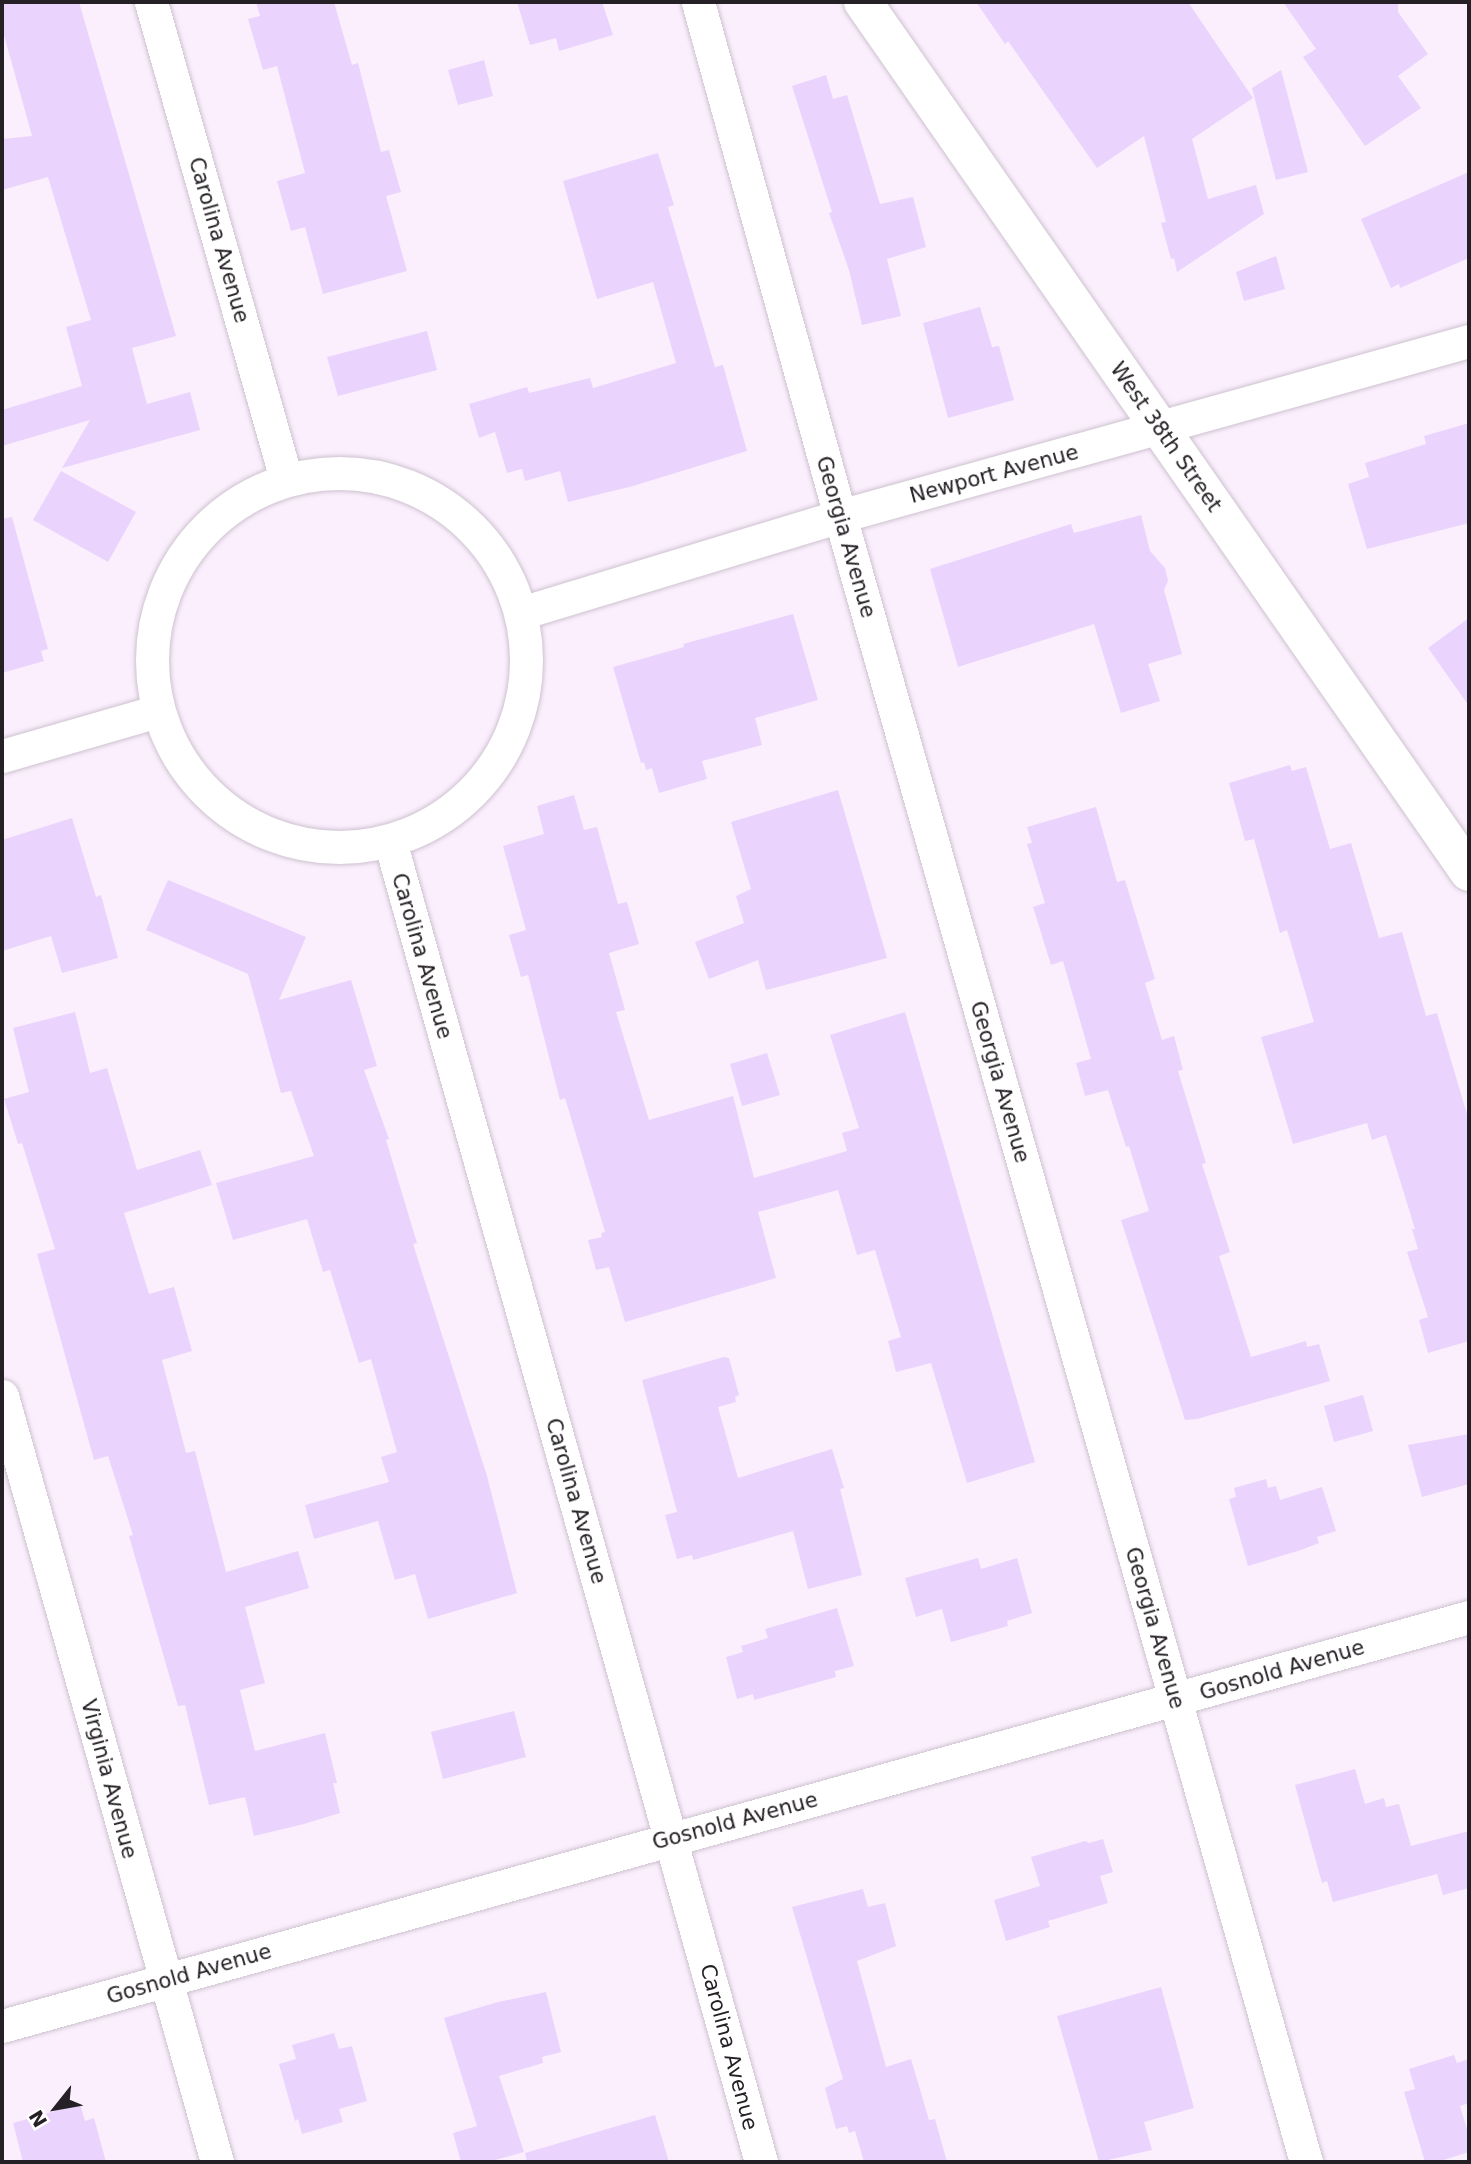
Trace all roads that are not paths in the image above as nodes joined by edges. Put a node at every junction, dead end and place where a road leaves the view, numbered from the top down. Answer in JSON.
{"nodes":[{"id":1,"x":151,"y":2,"type":"edge"},
{"id":2,"x":698,"y":2,"type":"edge"},
{"id":3,"x":863,"y":2,"type":"edge"},
{"id":4,"x":1469,"y":341,"type":"edge"},
{"id":5,"x":1160,"y":429,"type":"junction"},
{"id":6,"x":286,"y":479,"type":"junction"},
{"id":7,"x":840,"y":516,"type":"junction"},
{"id":8,"x":520,"y":613,"type":"junction"},
{"id":9,"x":158,"y":711,"type":"junction"},
{"id":10,"x":2,"y":756,"type":"edge"},
{"id":11,"x":390,"y":841,"type":"junction"},
{"id":12,"x":1469,"y":872,"type":"edge"},
{"id":13,"x":2,"y":1396,"type":"edge"},
{"id":14,"x":1469,"y":1617,"type":"edge"},
{"id":15,"x":1175,"y":1701,"type":"junction"},
{"id":16,"x":671,"y":1838,"type":"junction"},
{"id":17,"x":164,"y":1981,"type":"junction"},
{"id":18,"x":2,"y":2026,"type":"edge"},
{"id":19,"x":216,"y":2162,"type":"edge"},
{"id":20,"x":761,"y":2162,"type":"edge"},
{"id":21,"x":1306,"y":2162,"type":"edge"}],
"edges":[{"from":1,"to":6,"type":"street","name":"Carolina Avenue"},
{"from":2,"to":7,"type":"street","name":"Georgia Avenue"},
{"from":3,"to":5,"type":"main road","name":"West 38th Street"},
{"from":4,"to":5,"type":"street","name":"Newport Avenue"},
{"from":5,"to":7,"type":"street","name":"Newport Avenue"},
{"from":5,"to":12,"type":"main road","name":"West 38th Street"},
{"from":6,"to":8,"type":"street"},
{"from":6,"to":9,"type":"street"},
{"from":7,"to":8,"type":"street","name":"Newport Avenue"},
{"from":7,"to":15,"type":"street","name":"Georgia Avenue"},
{"from":8,"to":11,"type":"street"},
{"from":9,"to":10,"type":"street"},
{"from":9,"to":11,"type":"street"},
{"from":11,"to":16,"type":"street","name":"Carolina Avenue"},
{"from":13,"to":17,"type":"street","name":"Virginia Avenue"},
{"from":14,"to":15,"type":"street","name":"Gosnold Avenue"},
{"from":15,"to":16,"type":"street","name":"Gosnold Avenue"},
{"from":15,"to":21,"type":"street","name":"Georgia Avenue"},
{"from":16,"to":17,"type":"street","name":"Gosnold Avenue"},
{"from":16,"to":20,"type":"street","name":"Carolina Avenue"},
{"from":17,"to":18,"type":"street","name":"Gosnold Avenue"},
{"from":17,"to":19,"type":"street","name":"Virginia Avenue"}]}
